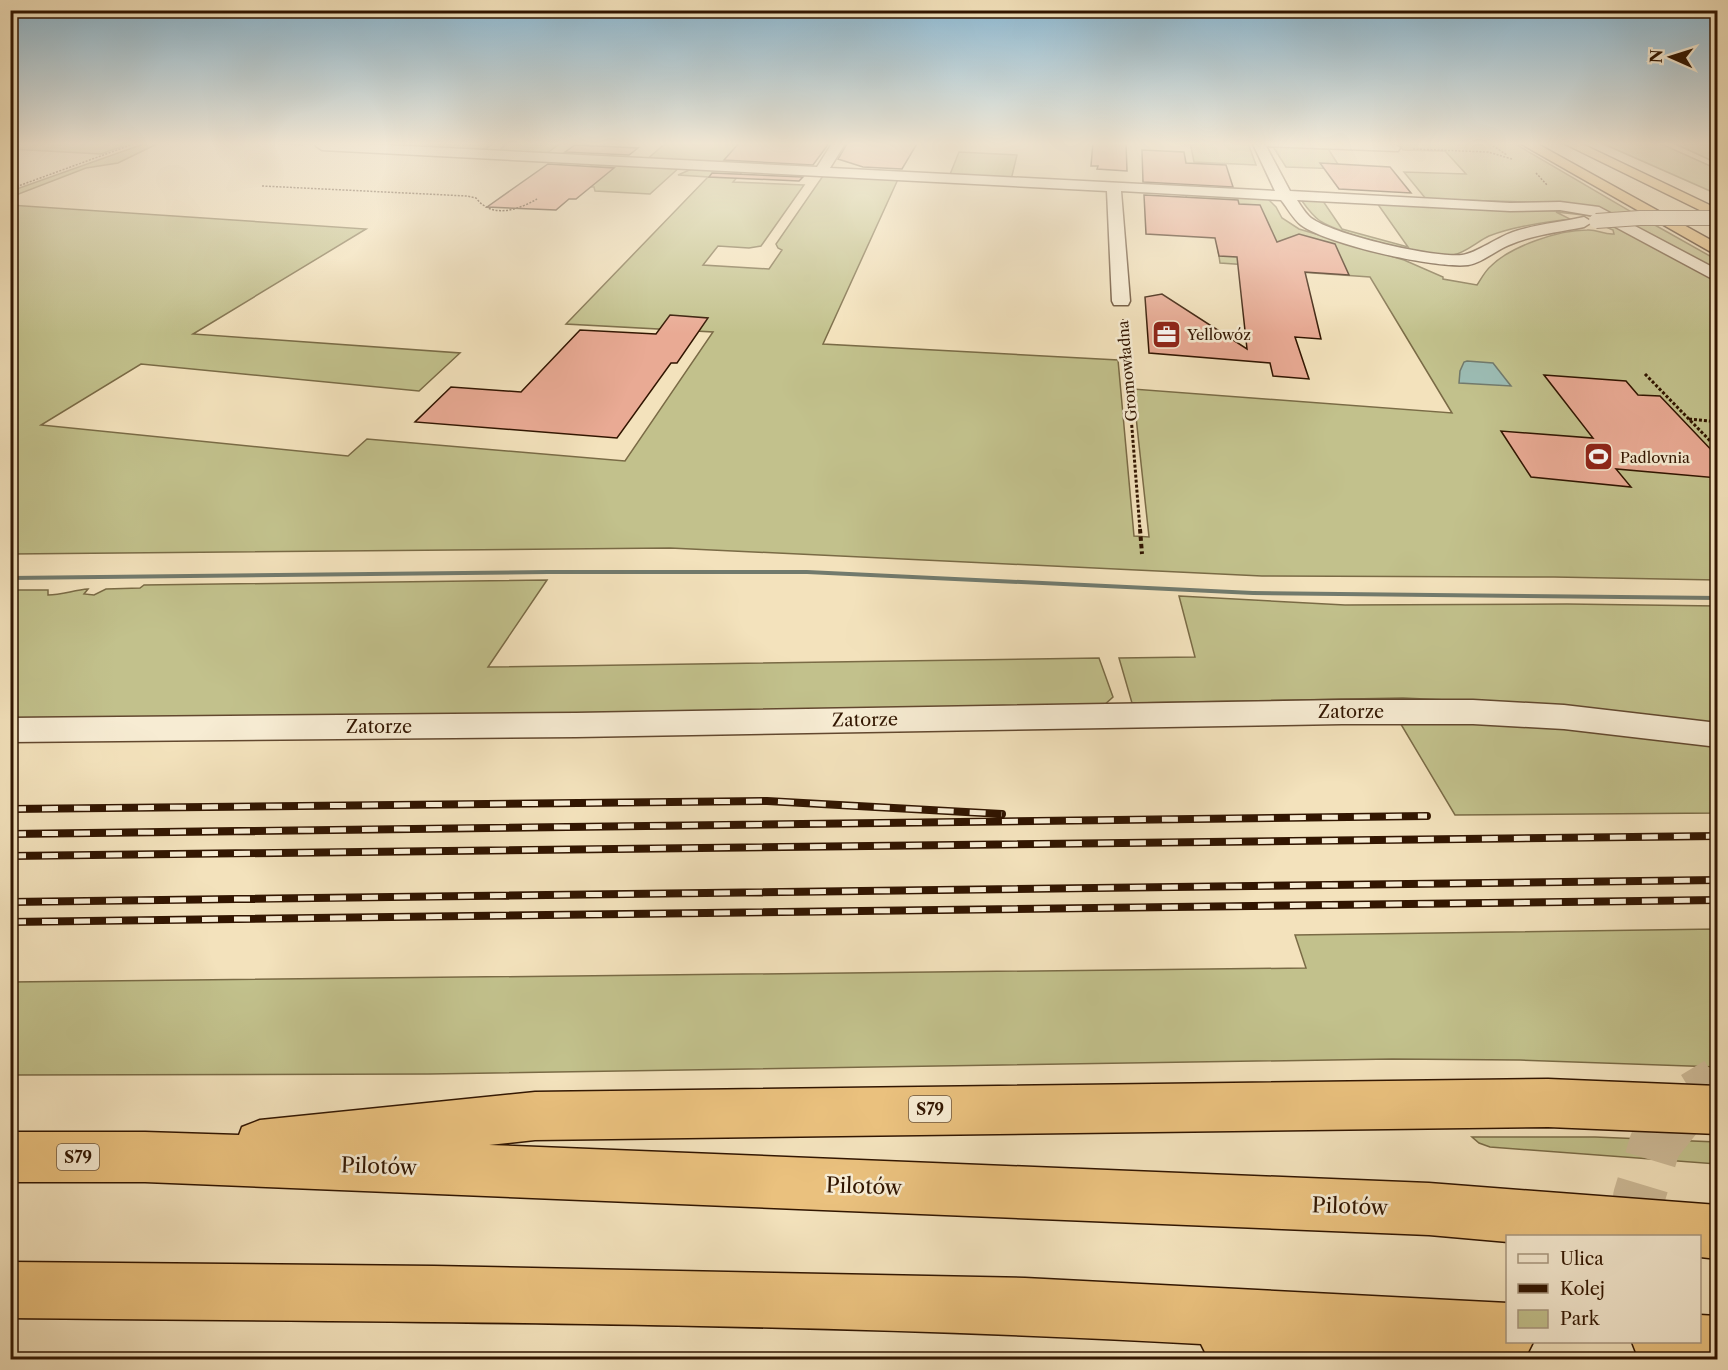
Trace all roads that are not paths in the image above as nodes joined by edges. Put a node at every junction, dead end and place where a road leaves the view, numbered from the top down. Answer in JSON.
{"nodes":[{"id":1,"x":1115,"y":206,"type":"edge"},
{"id":2,"x":1293,"y":206,"type":"edge"},
{"id":3,"x":1490,"y":206,"type":"edge"},
{"id":4,"x":1638,"y":206,"type":"edge"},
{"id":5,"x":1666,"y":206,"type":"edge"},
{"id":6,"x":1696,"y":206,"type":"edge"},
{"id":7,"x":1718,"y":217,"type":"edge"},
{"id":8,"x":1718,"y":232,"type":"edge"},
{"id":9,"x":1718,"y":251,"type":"edge"},
{"id":10,"x":1718,"y":277,"type":"edge"},
{"id":11,"x":1121,"y":301,"type":"road end"},
{"id":12,"x":10,"y":730,"type":"edge"},
{"id":13,"x":1718,"y":735,"type":"edge"},
{"id":14,"x":1718,"y":1110,"type":"edge"},
{"id":15,"x":10,"y":1157,"type":"edge"},
{"id":16,"x":145,"y":1157,"type":"junction"},
{"id":17,"x":1718,"y":1232,"type":"edge"},
{"id":18,"x":10,"y":1290,"type":"edge"},
{"id":19,"x":1160,"y":1314,"type":"junction"},
{"id":20,"x":1506,"y":1332,"type":"edge"},
{"id":21,"x":1690,"y":1343,"type":"edge"},
{"id":22,"x":1718,"y":1345,"type":"edge"},
{"id":23,"x":1330,"y":1359,"type":"edge"}],
"edges":[{"from":1,"to":11,"type":"street","name":"Gromowładna"},
{"from":2,"to":7,"type":"street","bridge":true},
{"from":3,"to":10,"type":"street"},
{"from":4,"to":9,"type":"highway"},
{"from":5,"to":8,"type":"highway"},
{"from":6,"to":7,"type":"highway"},
{"from":12,"to":13,"type":"street","name":"Zatorze"},
{"from":14,"to":16,"type":"highway","number":"S79"},
{"from":15,"to":16,"type":"highway","name":"Pilotów","number":"S79"},
{"from":16,"to":17,"type":"highway","name":"Pilotów"},
{"from":18,"to":19,"type":"highway"},
{"from":19,"to":20,"type":"highway"},
{"from":19,"to":23,"type":"highway"},
{"from":21,"to":22,"type":"highway"}]}
